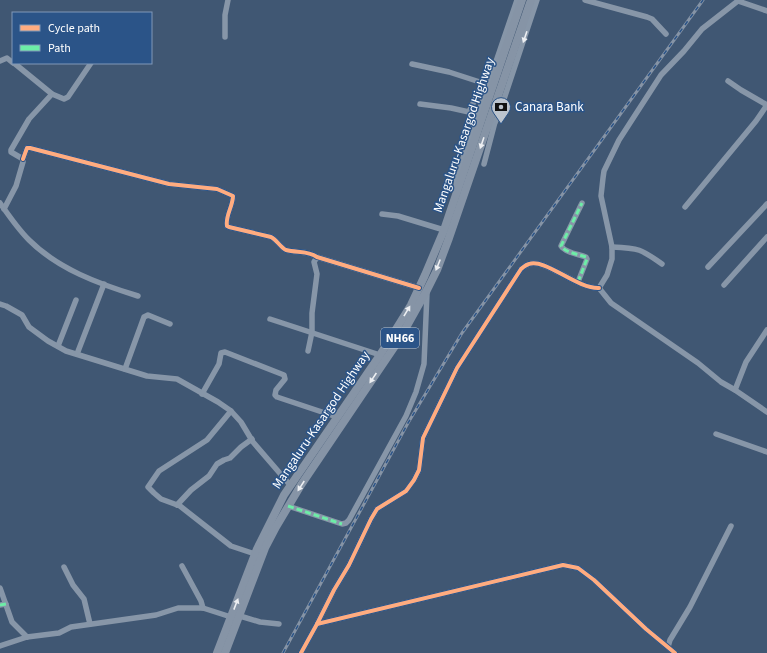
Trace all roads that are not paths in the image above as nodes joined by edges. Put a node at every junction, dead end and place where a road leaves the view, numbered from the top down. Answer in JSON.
{"nodes":[{"id":1,"x":228,"y":0,"type":"edge"},
{"id":2,"x":517,"y":0,"type":"edge"},
{"id":3,"x":522,"y":0,"type":"edge"},
{"id":4,"x":531,"y":0,"type":"edge"},
{"id":5,"x":537,"y":0,"type":"edge"},
{"id":6,"x":585,"y":0,"type":"edge"},
{"id":7,"x":739,"y":1,"type":"edge"},
{"id":8,"x":767,"y":11,"type":"edge"},
{"id":9,"x":666,"y":34,"type":"dead end"},
{"id":10,"x":225,"y":37,"type":"dead end"},
{"id":11,"x":0,"y":61,"type":"edge"},
{"id":12,"x":12,"y":62,"type":"edge"},
{"id":13,"x":14,"y":64,"type":"edge"},
{"id":14,"x":90,"y":64,"type":"edge"},
{"id":15,"x":412,"y":64,"type":"dead end"},
{"id":16,"x":728,"y":81,"type":"dead end"},
{"id":17,"x":485,"y":83,"type":"junction"},
{"id":18,"x":52,"y":94,"type":"junction"},
{"id":19,"x":420,"y":104,"type":"dead end"},
{"id":20,"x":767,"y":105,"type":"edge"},
{"id":21,"x":495,"y":122,"type":"junction"},
{"id":22,"x":486,"y":129,"type":"junction"},
{"id":23,"x":22,"y":159,"type":"junction"},
{"id":24,"x":484,"y":164,"type":"dead end"},
{"id":25,"x":455,"y":199,"type":"junction"},
{"id":26,"x":582,"y":203,"type":"dead end"},
{"id":27,"x":0,"y":204,"type":"edge"},
{"id":28,"x":767,"y":204,"type":"edge"},
{"id":29,"x":685,"y":207,"type":"dead end"},
{"id":30,"x":4,"y":209,"type":"junction"},
{"id":31,"x":382,"y":214,"type":"dead end"},
{"id":32,"x":444,"y":230,"type":"junction"},
{"id":33,"x":767,"y":237,"type":"edge"},
{"id":34,"x":612,"y":247,"type":"junction"},
{"id":35,"x":317,"y":257,"type":"junction"},
{"id":36,"x":662,"y":264,"type":"dead end"},
{"id":37,"x":708,"y":267,"type":"dead end"},
{"id":38,"x":578,"y":282,"type":"junction"},
{"id":39,"x":104,"y":284,"type":"junction"},
{"id":40,"x":724,"y":285,"type":"dead end"},
{"id":41,"x":599,"y":288,"type":"junction"},
{"id":42,"x":423,"y":289,"type":"junction"},
{"id":43,"x":138,"y":296,"type":"dead end"},
{"id":44,"x":76,"y":300,"type":"dead end"},
{"id":45,"x":0,"y":304,"type":"edge"},
{"id":46,"x":270,"y":319,"type":"dead end"},
{"id":47,"x":170,"y":324,"type":"dead end"},
{"id":48,"x":767,"y":330,"type":"edge"},
{"id":49,"x":312,"y":332,"type":"junction"},
{"id":50,"x":58,"y":346,"type":"junction"},
{"id":51,"x":308,"y":351,"type":"dead end"},
{"id":52,"x":77,"y":354,"type":"junction"},
{"id":53,"x":380,"y":355,"type":"junction"},
{"id":54,"x":125,"y":369,"type":"junction"},
{"id":55,"x":735,"y":390,"type":"junction"},
{"id":56,"x":202,"y":394,"type":"junction"},
{"id":57,"x":231,"y":411,"type":"junction"},
{"id":58,"x":767,"y":412,"type":"edge"},
{"id":59,"x":337,"y":417,"type":"junction"},
{"id":60,"x":716,"y":434,"type":"dead end"},
{"id":61,"x":252,"y":439,"type":"junction"},
{"id":62,"x":767,"y":452,"type":"edge"},
{"id":63,"x":290,"y":485,"type":"junction"},
{"id":64,"x":177,"y":504,"type":"junction"},
{"id":65,"x":288,"y":506,"type":"junction"},
{"id":66,"x":731,"y":526,"type":"dead end"},
{"id":67,"x":255,"y":554,"type":"junction"},
{"id":68,"x":182,"y":566,"type":"dead end"},
{"id":69,"x":64,"y":567,"type":"dead end"},
{"id":70,"x":0,"y":588,"type":"edge"},
{"id":71,"x":3,"y":605,"type":"edge"},
{"id":72,"x":203,"y":608,"type":"junction"},
{"id":73,"x":240,"y":616,"type":"junction"},
{"id":74,"x":231,"y":617,"type":"junction"},
{"id":75,"x":90,"y":624,"type":"junction"},
{"id":76,"x":279,"y":624,"type":"dead end"},
{"id":77,"x":317,"y":624,"type":"junction"},
{"id":78,"x":27,"y":637,"type":"junction"},
{"id":79,"x":0,"y":646,"type":"edge"},
{"id":80,"x":668,"y":647,"type":"junction"},
{"id":81,"x":217,"y":653,"type":"edge"},
{"id":82,"x":225,"y":653,"type":"edge"},
{"id":83,"x":301,"y":653,"type":"edge"},
{"id":84,"x":675,"y":653,"type":"edge"}],
"edges":[{"from":1,"to":10,"type":"street"},
{"from":2,"to":17,"type":"street"},
{"from":3,"to":25,"type":"highway","name":"Mangaluru-Kasargod Highway","number":"NH66"},
{"from":4,"to":22,"type":"highway","name":"Mangaluru-Kasargod Highway","number":"NH66"},
{"from":5,"to":21,"type":"street","one_way":true},
{"from":6,"to":9,"type":"street"},
{"from":7,"to":8,"type":"street"},
{"from":7,"to":34,"type":"street"},
{"from":11,"to":12,"type":"street"},
{"from":13,"to":18,"type":"street"},
{"from":14,"to":18,"type":"street"},
{"from":15,"to":17,"type":"street"},
{"from":16,"to":20,"type":"street"},
{"from":17,"to":19,"type":"street"},
{"from":17,"to":25,"type":"street"},
{"from":18,"to":23,"type":"street"},
{"from":20,"to":29,"type":"street"},
{"from":21,"to":22,"type":"street"},
{"from":21,"to":24,"type":"street"},
{"from":22,"to":42,"type":"highway","name":"Mangaluru-Kasargod Highway","number":"NH66","one_way":true},
{"from":23,"to":30,"type":"street"},
{"from":23,"to":35,"type":"street"},
{"from":25,"to":32,"type":"highway","name":"Mangaluru-Kasargod Highway","number":"NH66"},
{"from":26,"to":38,"type":"street"},
{"from":27,"to":30,"type":"street"},
{"from":28,"to":37,"type":"street"},
{"from":30,"to":39,"type":"street"},
{"from":31,"to":32,"type":"street"},
{"from":32,"to":42,"type":"highway","name":"Mangaluru-Kasargod Highway","number":"NH66"},
{"from":33,"to":40,"type":"street"},
{"from":34,"to":36,"type":"street"},
{"from":34,"to":41,"type":"street"},
{"from":35,"to":42,"type":"street"},
{"from":35,"to":49,"type":"street"},
{"from":38,"to":41,"type":"street"},
{"from":38,"to":77,"type":"street"},
{"from":39,"to":43,"type":"street"},
{"from":39,"to":52,"type":"street"},
{"from":41,"to":55,"type":"street"},
{"from":53,"to":42,"type":"highway","name":"Mangaluru-Kasargod Highway","number":"NH66","one_way":true},
{"from":42,"to":65,"type":"highway","name":"Mangaluru-Kasargod Highway","number":"NH66","one_way":true},
{"from":42,"to":65,"type":"street"},
{"from":44,"to":50,"type":"street"},
{"from":45,"to":50,"type":"street"},
{"from":46,"to":49,"type":"street"},
{"from":47,"to":54,"type":"street"},
{"from":48,"to":55,"type":"street"},
{"from":49,"to":51,"type":"street"},
{"from":49,"to":53,"type":"street"},
{"from":50,"to":52,"type":"street"},
{"from":52,"to":54,"type":"street"},
{"from":53,"to":59,"type":"highway","name":"Mangaluru-Kasargod Highway","number":"NH66"},
{"from":54,"to":56,"type":"street"},
{"from":55,"to":58,"type":"street"},
{"from":56,"to":57,"type":"street"},
{"from":56,"to":59,"type":"street"},
{"from":57,"to":61,"type":"street"},
{"from":57,"to":64,"type":"street"},
{"from":59,"to":63,"type":"highway","name":"Mangaluru-Kasargod Highway","number":"NH66"},
{"from":60,"to":62,"type":"street"},
{"from":61,"to":63,"type":"street"},
{"from":61,"to":64,"type":"street"},
{"from":63,"to":67,"type":"highway","name":"Mangaluru-Kasargod Highway","number":"NH66"},
{"from":64,"to":67,"type":"street"},
{"from":65,"to":73,"type":"highway","name":"Mangaluru-Kasargod Highway","number":"NH66"},
{"from":66,"to":80,"type":"street"},
{"from":74,"to":67,"type":"highway","name":"Mangaluru-Kasargod Highway","number":"NH66","one_way":true},
{"from":68,"to":72,"type":"street"},
{"from":69,"to":75,"type":"street"},
{"from":70,"to":71,"type":"street"},
{"from":71,"to":78,"type":"street"},
{"from":72,"to":74,"type":"street"},
{"from":72,"to":75,"type":"street"},
{"from":73,"to":76,"type":"street"},
{"from":73,"to":82,"type":"highway","name":"Mangaluru-Kasargod Highway","number":"NH66"},
{"from":74,"to":81,"type":"highway","name":"Mangaluru-Kasargod Highway","number":"NH66"},
{"from":75,"to":78,"type":"street"},
{"from":77,"to":80,"type":"street"},
{"from":77,"to":83,"type":"street"},
{"from":78,"to":79,"type":"street"},
{"from":80,"to":84,"type":"street"}]}
